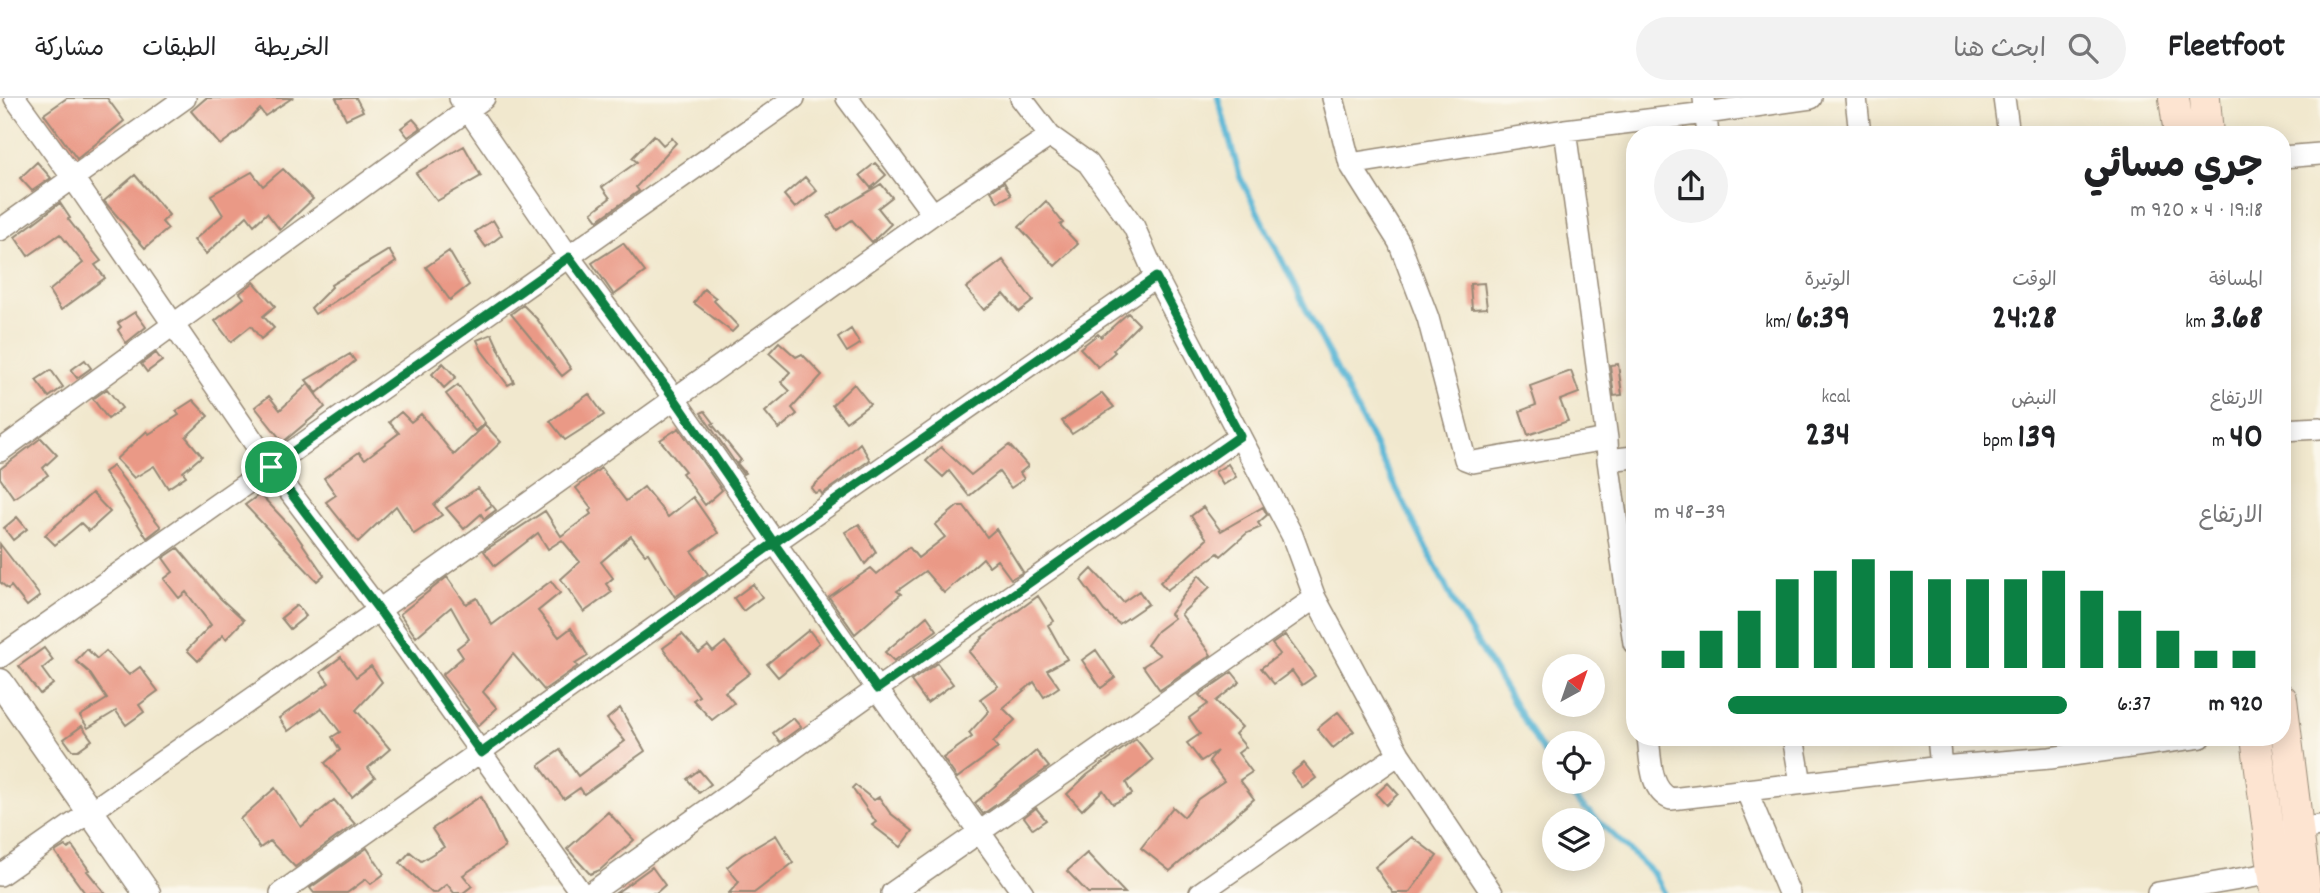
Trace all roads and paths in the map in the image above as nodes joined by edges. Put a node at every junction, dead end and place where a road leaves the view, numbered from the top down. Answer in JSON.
{"nodes":[{"id":1,"x":15,"y":98,"type":"edge"},
{"id":2,"x":185,"y":98,"type":"edge"},
{"id":3,"x":794,"y":98,"type":"edge"},
{"id":4,"x":846,"y":98,"type":"edge"},
{"id":5,"x":1021,"y":98,"type":"edge"},
{"id":6,"x":1333,"y":98,"type":"edge"},
{"id":7,"x":1811,"y":98,"type":"edge"},
{"id":8,"x":1856,"y":98,"type":"edge"},
{"id":9,"x":2004,"y":98,"type":"edge"},
{"id":10,"x":2174,"y":98,"type":"edge"},
{"id":11,"x":2205,"y":98,"type":"edge"},
{"id":12,"x":471,"y":102,"type":"edge"},
{"id":13,"x":1706,"y":115,"type":"edge"},
{"id":14,"x":1859,"y":126,"type":"edge"},
{"id":15,"x":2008,"y":126,"type":"edge"},
{"id":16,"x":2178,"y":126,"type":"edge"},
{"id":17,"x":2207,"y":126,"type":"edge"},
{"id":18,"x":1565,"y":130,"type":"junction"},
{"id":19,"x":1050,"y":136,"type":"junction"},
{"id":20,"x":2320,"y":154,"type":"edge"},
{"id":21,"x":2291,"y":156,"type":"edge"},
{"id":22,"x":1350,"y":164,"type":"junction"},
{"id":23,"x":73,"y":178,"type":"junction"},
{"id":24,"x":933,"y":214,"type":"junction"},
{"id":25,"x":0,"y":230,"type":"edge"},
{"id":26,"x":569,"y":257,"type":"junction"},
{"id":27,"x":1156,"y":277,"type":"junction"},
{"id":28,"x":173,"y":325,"type":"junction"},
{"id":29,"x":674,"y":398,"type":"junction"},
{"id":30,"x":2320,"y":428,"type":"edge"},
{"id":31,"x":2291,"y":430,"type":"edge"},
{"id":32,"x":1240,"y":436,"type":"junction"},
{"id":33,"x":1608,"y":449,"type":"junction"},
{"id":34,"x":0,"y":450,"type":"edge"},
{"id":35,"x":1626,"y":455,"type":"edge"},
{"id":36,"x":271,"y":467,"type":"junction"},
{"id":37,"x":774,"y":543,"type":"junction"},
{"id":38,"x":1626,"y":583,"type":"edge"},
{"id":39,"x":1315,"y":598,"type":"junction"},
{"id":40,"x":379,"y":610,"type":"junction"},
{"id":41,"x":0,"y":657,"type":"edge"},
{"id":42,"x":0,"y":682,"type":"edge"},
{"id":43,"x":877,"y":689,"type":"junction"},
{"id":44,"x":1649,"y":746,"type":"edge"},
{"id":45,"x":1795,"y":746,"type":"edge"},
{"id":46,"x":1939,"y":746,"type":"edge"},
{"id":47,"x":2137,"y":746,"type":"edge"},
{"id":48,"x":2260,"y":746,"type":"edge"},
{"id":49,"x":2287,"y":746,"type":"edge"},
{"id":50,"x":481,"y":753,"type":"junction"},
{"id":51,"x":1399,"y":754,"type":"junction"},
{"id":52,"x":1941,"y":768,"type":"junction"},
{"id":53,"x":1801,"y":783,"type":"junction"},
{"id":54,"x":1747,"y":792,"type":"junction"},
{"id":55,"x":91,"y":811,"type":"junction"},
{"id":56,"x":979,"y":830,"type":"junction"},
{"id":57,"x":2296,"y":830,"type":"edge"},
{"id":58,"x":0,"y":876,"type":"edge"},
{"id":59,"x":2275,"y":883,"type":"edge"},
{"id":60,"x":147,"y":893,"type":"edge"},
{"id":61,"x":281,"y":893,"type":"edge"},
{"id":62,"x":581,"y":893,"type":"edge"},
{"id":63,"x":590,"y":893,"type":"edge"},
{"id":64,"x":892,"y":893,"type":"edge"},
{"id":65,"x":1023,"y":893,"type":"edge"},
{"id":66,"x":1200,"y":893,"type":"edge"},
{"id":67,"x":1492,"y":893,"type":"edge"},
{"id":68,"x":1789,"y":893,"type":"edge"},
{"id":69,"x":2158,"y":893,"type":"edge"},
{"id":70,"x":2306,"y":893,"type":"edge"}],
"edges":[{"from":1,"to":23,"type":"street"},
{"from":2,"to":23,"type":"street"},
{"from":3,"to":26,"type":"street"},
{"from":4,"to":24,"type":"street"},
{"from":5,"to":19,"type":"street"},
{"from":6,"to":22,"type":"street"},
{"from":7,"to":13,"type":"street"},
{"from":8,"to":14,"type":"street"},
{"from":9,"to":15,"type":"street"},
{"from":10,"to":16,"type":"main road"},
{"from":11,"to":17,"type":"main road"},
{"from":12,"to":26,"type":"street"},
{"from":12,"to":28,"type":"street"},
{"from":13,"to":18,"type":"street"},
{"from":18,"to":22,"type":"street"},
{"from":18,"to":33,"type":"street"},
{"from":19,"to":24,"type":"street"},
{"from":19,"to":27,"type":"street"},
{"from":20,"to":21,"type":"street"},
{"from":22,"to":33,"type":"street"},
{"from":23,"to":25,"type":"street"},
{"from":23,"to":28,"type":"street"},
{"from":24,"to":29,"type":"street"},
{"from":26,"to":29,"type":"street"},
{"from":26,"to":36,"type":"street"},
{"from":27,"to":32,"type":"street"},
{"from":27,"to":37,"type":"street"},
{"from":28,"to":34,"type":"street"},
{"from":28,"to":36,"type":"street"},
{"from":29,"to":37,"type":"street"},
{"from":29,"to":40,"type":"street"},
{"from":30,"to":31,"type":"street"},
{"from":32,"to":39,"type":"street"},
{"from":32,"to":43,"type":"street"},
{"from":33,"to":35,"type":"street"},
{"from":33,"to":38,"type":"street"},
{"from":36,"to":40,"type":"street"},
{"from":36,"to":41,"type":"street"},
{"from":37,"to":43,"type":"street"},
{"from":37,"to":50,"type":"street"},
{"from":39,"to":51,"type":"street"},
{"from":39,"to":56,"type":"street"},
{"from":40,"to":50,"type":"street"},
{"from":40,"to":55,"type":"street"},
{"from":42,"to":55,"type":"street"},
{"from":43,"to":56,"type":"street"},
{"from":43,"to":63,"type":"street"},
{"from":44,"to":54,"type":"street"},
{"from":45,"to":53,"type":"street"},
{"from":46,"to":52,"type":"street"},
{"from":47,"to":52,"type":"street"},
{"from":48,"to":57,"type":"main road"},
{"from":49,"to":57,"type":"main road"},
{"from":50,"to":61,"type":"street"},
{"from":50,"to":62,"type":"street"},
{"from":51,"to":66,"type":"street"},
{"from":51,"to":67,"type":"street"},
{"from":52,"to":53,"type":"street"},
{"from":53,"to":54,"type":"street"},
{"from":54,"to":68,"type":"street"},
{"from":55,"to":58,"type":"street"},
{"from":55,"to":60,"type":"street"},
{"from":56,"to":64,"type":"street"},
{"from":56,"to":65,"type":"street"},
{"from":57,"to":59,"type":"main road"},
{"from":57,"to":70,"type":"main road"},
{"from":59,"to":69,"type":"street"}]}
